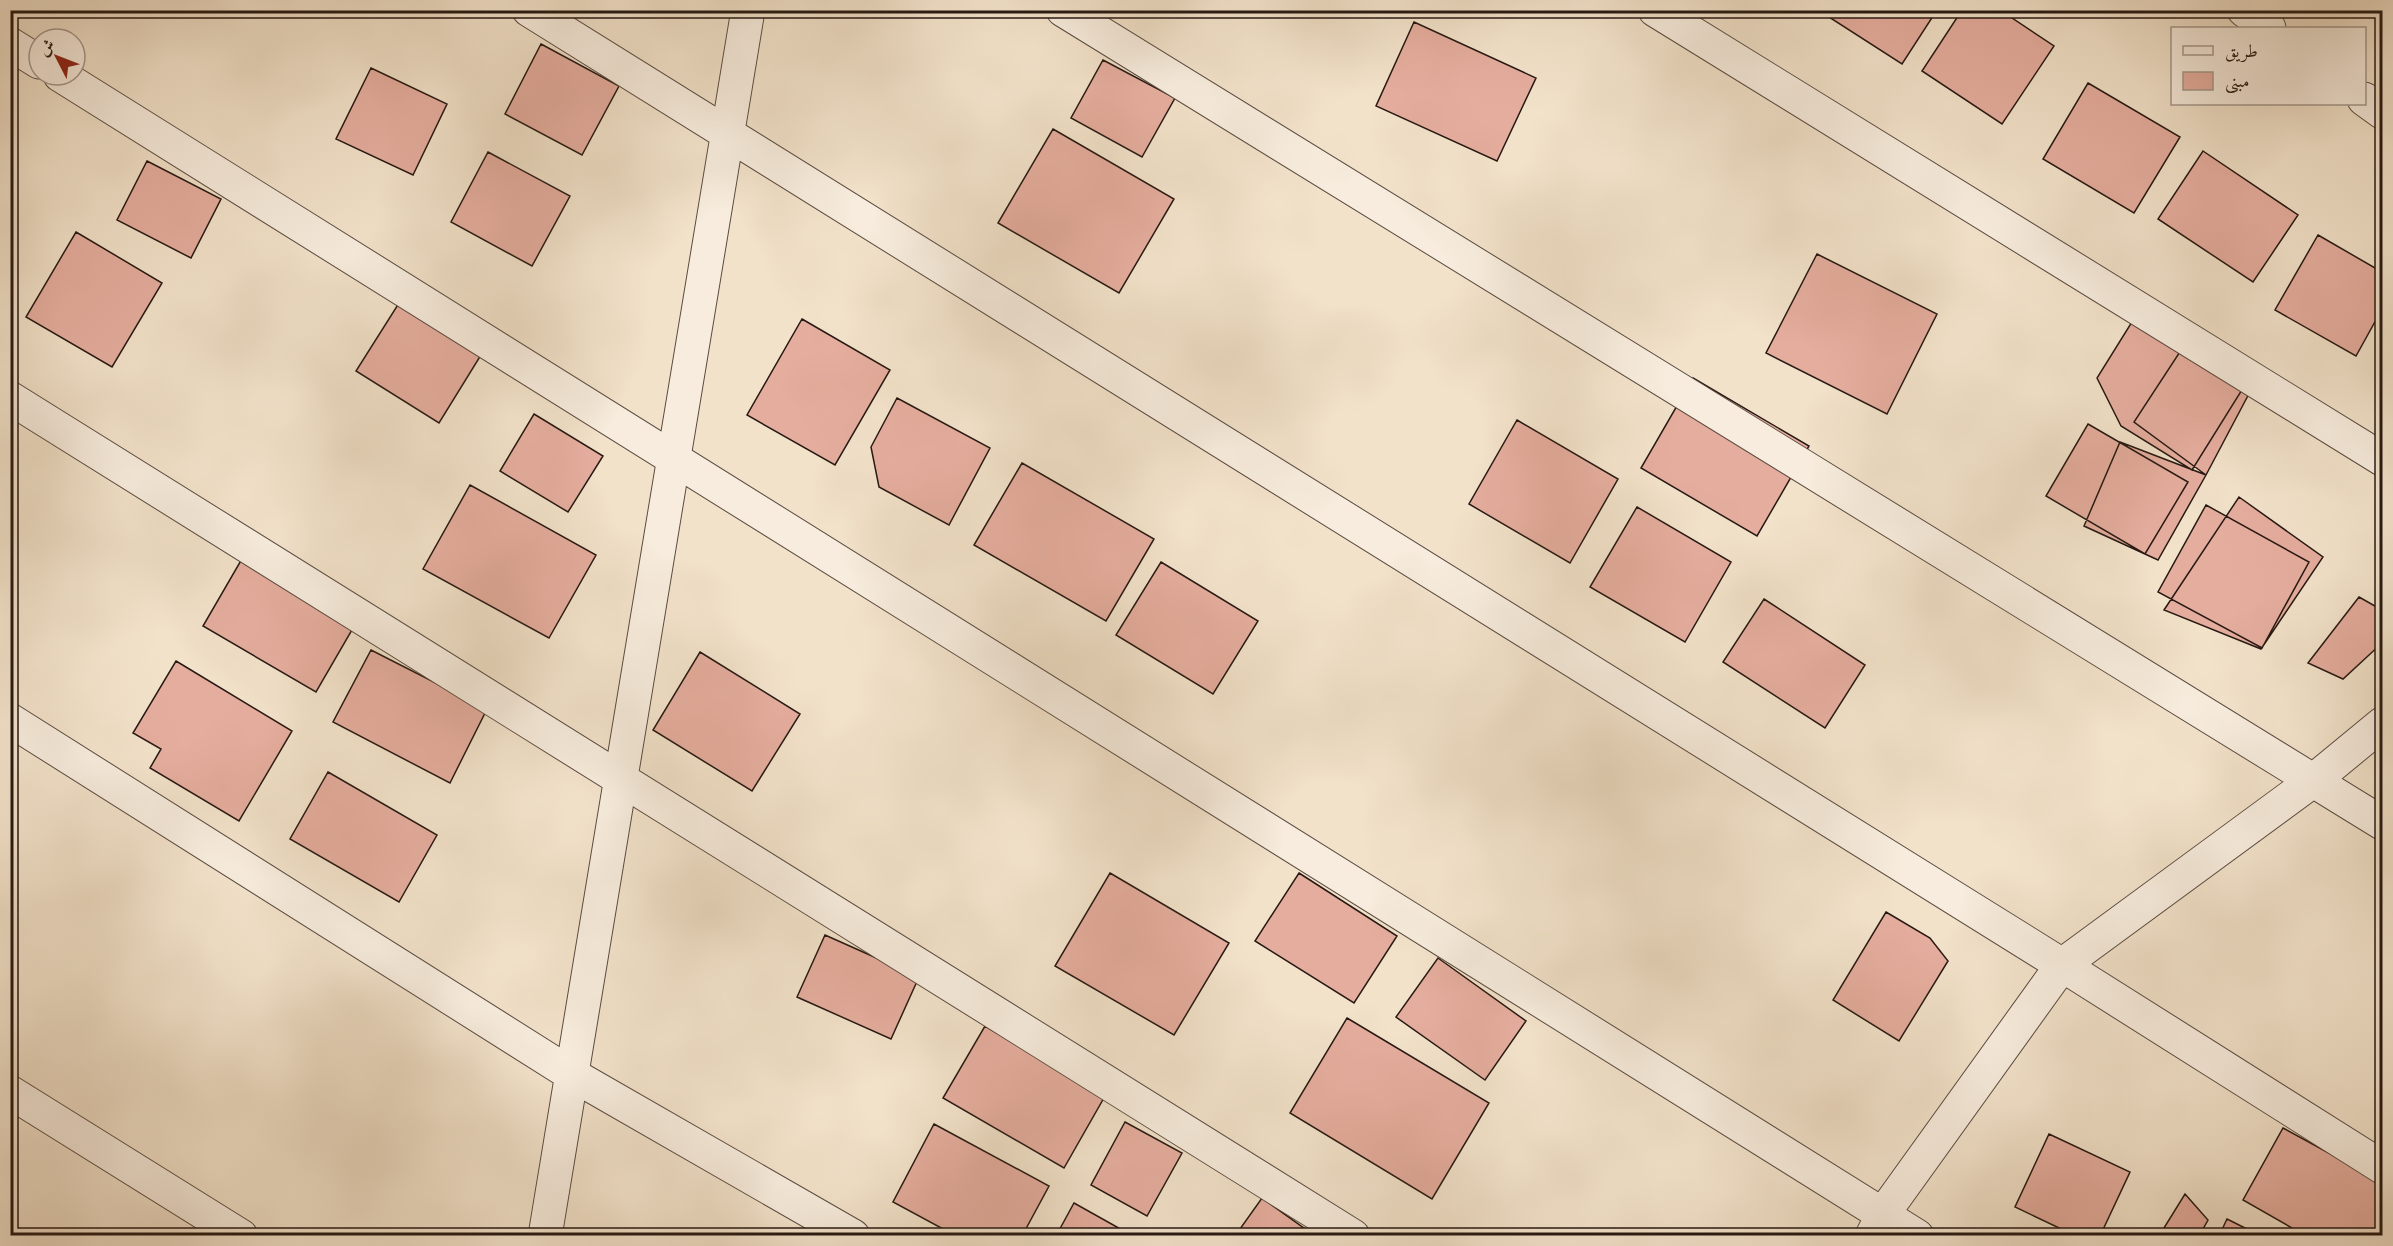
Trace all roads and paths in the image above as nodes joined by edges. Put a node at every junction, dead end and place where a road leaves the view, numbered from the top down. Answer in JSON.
{"nodes":[{"id":1,"x":529,"y":10,"type":"edge"},
{"id":2,"x":748,"y":10,"type":"edge"},
{"id":3,"x":1063,"y":10,"type":"edge"},
{"id":4,"x":1655,"y":10,"type":"edge"},
{"id":5,"x":2244,"y":10,"type":"edge"},
{"id":6,"x":2268,"y":27,"type":"edge"},
{"id":7,"x":10,"y":44,"type":"edge"},
{"id":8,"x":27,"y":55,"type":"edge"},
{"id":9,"x":79,"y":87,"type":"edge"},
{"id":10,"x":2366,"y":100,"type":"edge"},
{"id":11,"x":2382,"y":112,"type":"edge"},
{"id":12,"x":728,"y":135,"type":"junction"},
{"id":13,"x":10,"y":398,"type":"edge"},
{"id":14,"x":2382,"y":459,"type":"edge"},
{"id":15,"x":675,"y":461,"type":"junction"},
{"id":16,"x":10,"y":720,"type":"edge"},
{"id":17,"x":2382,"y":724,"type":"edge"},
{"id":18,"x":2314,"y":780,"type":"junction"},
{"id":19,"x":622,"y":781,"type":"junction"},
{"id":20,"x":2382,"y":823,"type":"edge"},
{"id":21,"x":2062,"y":965,"type":"junction"},
{"id":22,"x":571,"y":1074,"type":"junction"},
{"id":23,"x":10,"y":1092,"type":"edge"},
{"id":24,"x":2382,"y":1167,"type":"edge"},
{"id":25,"x":1878,"y":1225,"type":"edge"},
{"id":26,"x":241,"y":1236,"type":"edge"},
{"id":27,"x":545,"y":1236,"type":"edge"},
{"id":28,"x":853,"y":1236,"type":"edge"},
{"id":29,"x":1353,"y":1236,"type":"edge"},
{"id":30,"x":1917,"y":1236,"type":"edge"}],
"edges":[{"from":1,"to":12,"type":"street"},
{"from":2,"to":12,"type":"street"},
{"from":3,"to":18,"type":"street"},
{"from":4,"to":14,"type":"street"},
{"from":5,"to":6,"type":"street"},
{"from":7,"to":8,"type":"street"},
{"from":9,"to":15,"type":"street"},
{"from":10,"to":11,"type":"street"},
{"from":12,"to":15,"type":"street"},
{"from":12,"to":21,"type":"street"},
{"from":13,"to":19,"type":"street"},
{"from":15,"to":19,"type":"street"},
{"from":15,"to":25,"type":"street"},
{"from":16,"to":22,"type":"street"},
{"from":17,"to":18,"type":"street"},
{"from":18,"to":20,"type":"street"},
{"from":18,"to":21,"type":"street"},
{"from":19,"to":22,"type":"street"},
{"from":19,"to":29,"type":"street"},
{"from":21,"to":24,"type":"street"},
{"from":21,"to":25,"type":"street"},
{"from":22,"to":27,"type":"street"},
{"from":22,"to":28,"type":"street"},
{"from":23,"to":26,"type":"street"},
{"from":25,"to":30,"type":"street"}]}
